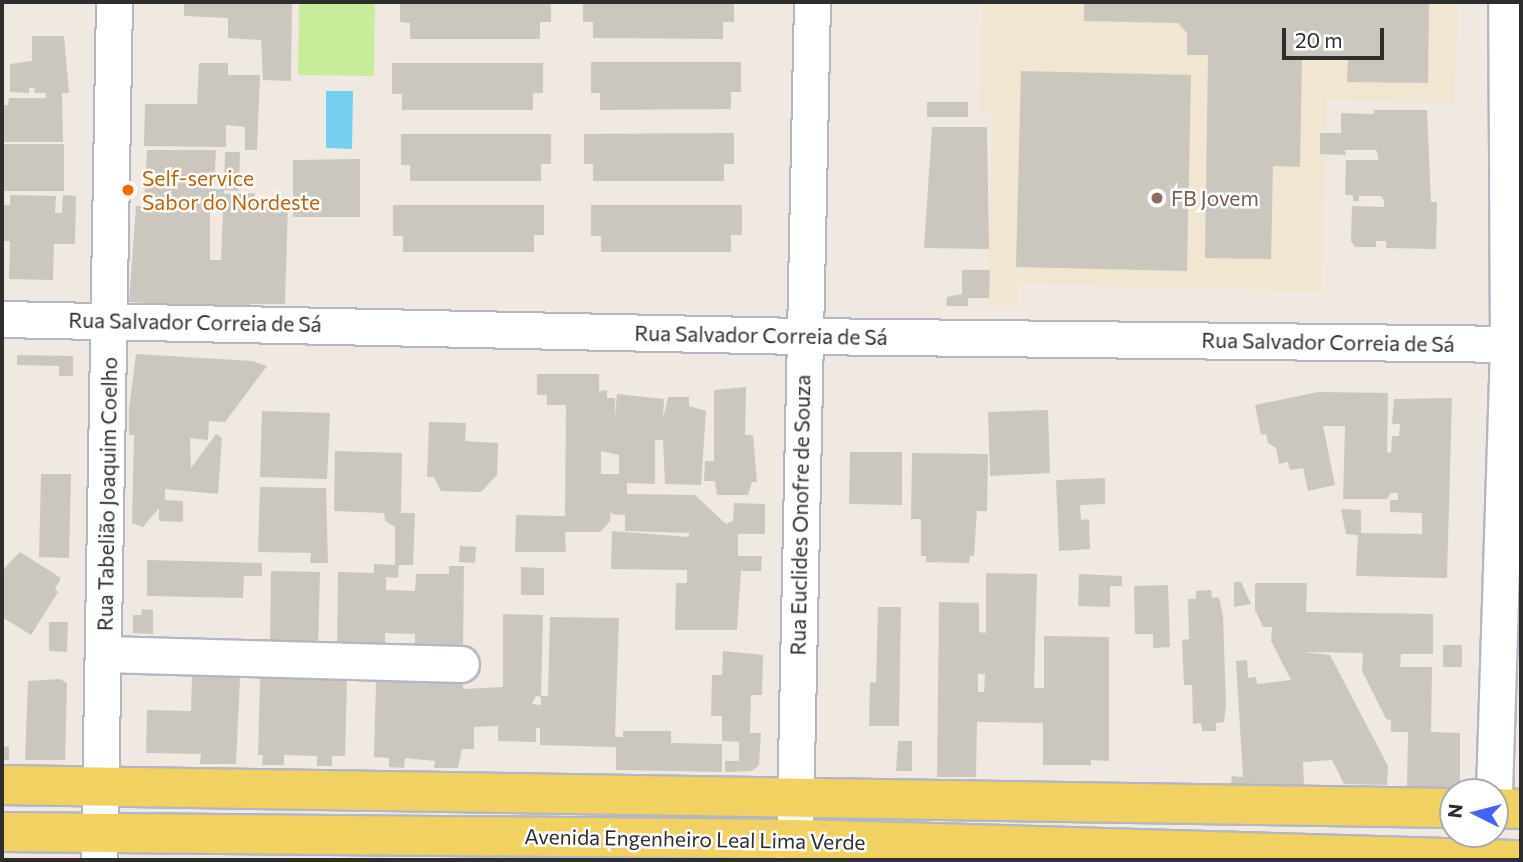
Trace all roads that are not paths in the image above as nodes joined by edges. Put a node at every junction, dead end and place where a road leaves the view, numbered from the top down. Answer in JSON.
{"nodes":[{"id":1,"x":114,"y":2,"type":"edge"},
{"id":2,"x":812,"y":2,"type":"edge"},
{"id":3,"x":1506,"y":2,"type":"edge"},
{"id":4,"x":2,"y":319,"type":"edge"},
{"id":5,"x":112,"y":319,"type":"junction"},
{"id":6,"x":803,"y":336,"type":"junction"},
{"id":7,"x":1515,"y":344,"type":"edge"},
{"id":8,"x":103,"y":654,"type":"junction"},
{"id":9,"x":461,"y":664,"type":"dead end"},
{"id":10,"x":1495,"y":778,"type":"edge"},
{"id":11,"x":2,"y":785,"type":"edge"},
{"id":12,"x":99,"y":786,"type":"junction"},
{"id":13,"x":795,"y":796,"type":"junction"},
{"id":14,"x":1439,"y":808,"type":"edge"},
{"id":15,"x":2,"y":832,"type":"edge"},
{"id":16,"x":99,"y":847,"type":"edge"},
{"id":17,"x":795,"y":850,"type":"edge"},
{"id":18,"x":1493,"y":860,"type":"edge"},
{"id":19,"x":1515,"y":860,"type":"edge"}],
"edges":[{"from":1,"to":5,"type":"street","name":"Rua Tabelião Joaquim Coelho"},
{"from":2,"to":6,"type":"street","name":"Rua Euclides Onofre de Souza"},
{"from":3,"to":7,"type":"street"},
{"from":4,"to":5,"type":"street","name":"Rua Salvador Correia de Sá"},
{"from":5,"to":6,"type":"street","name":"Rua Salvador Correia de Sá"},
{"from":5,"to":8,"type":"street","name":"Rua Tabelião Joaquim Coelho"},
{"from":6,"to":7,"type":"street","name":"Rua Salvador Correia de Sá"},
{"from":6,"to":13,"type":"street","name":"Rua Euclides Onofre de Souza"},
{"from":7,"to":10,"type":"street"},
{"from":8,"to":9,"type":"street"},
{"from":8,"to":12,"type":"street","name":"Rua Tabelião Joaquim Coelho"},
{"from":11,"to":12,"type":"main road","name":"Avenida Engenheiro Leal Lima Verde"},
{"from":12,"to":13,"type":"main road","name":"Avenida Engenheiro Leal Lima Verde"},
{"from":12,"to":16,"type":"street","name":"Rua Tabelião Joaquim Coelho"},
{"from":13,"to":14,"type":"main road","name":"Avenida Engenheiro Leal Lima Verde"},
{"from":13,"to":17,"type":"street","name":"Rua Euclides Onofre de Souza"},
{"from":15,"to":16,"type":"main road","name":"Avenida Engenheiro Leal Lima Verde"},
{"from":16,"to":17,"type":"main road","name":"Avenida Engenheiro Leal Lima Verde"},
{"from":17,"to":18,"type":"main road","name":"Avenida Engenheiro Leal Lima Verde"},
{"from":18,"to":19,"type":"main road","name":"Avenida Engenheiro Leal Lima Verde"}]}
